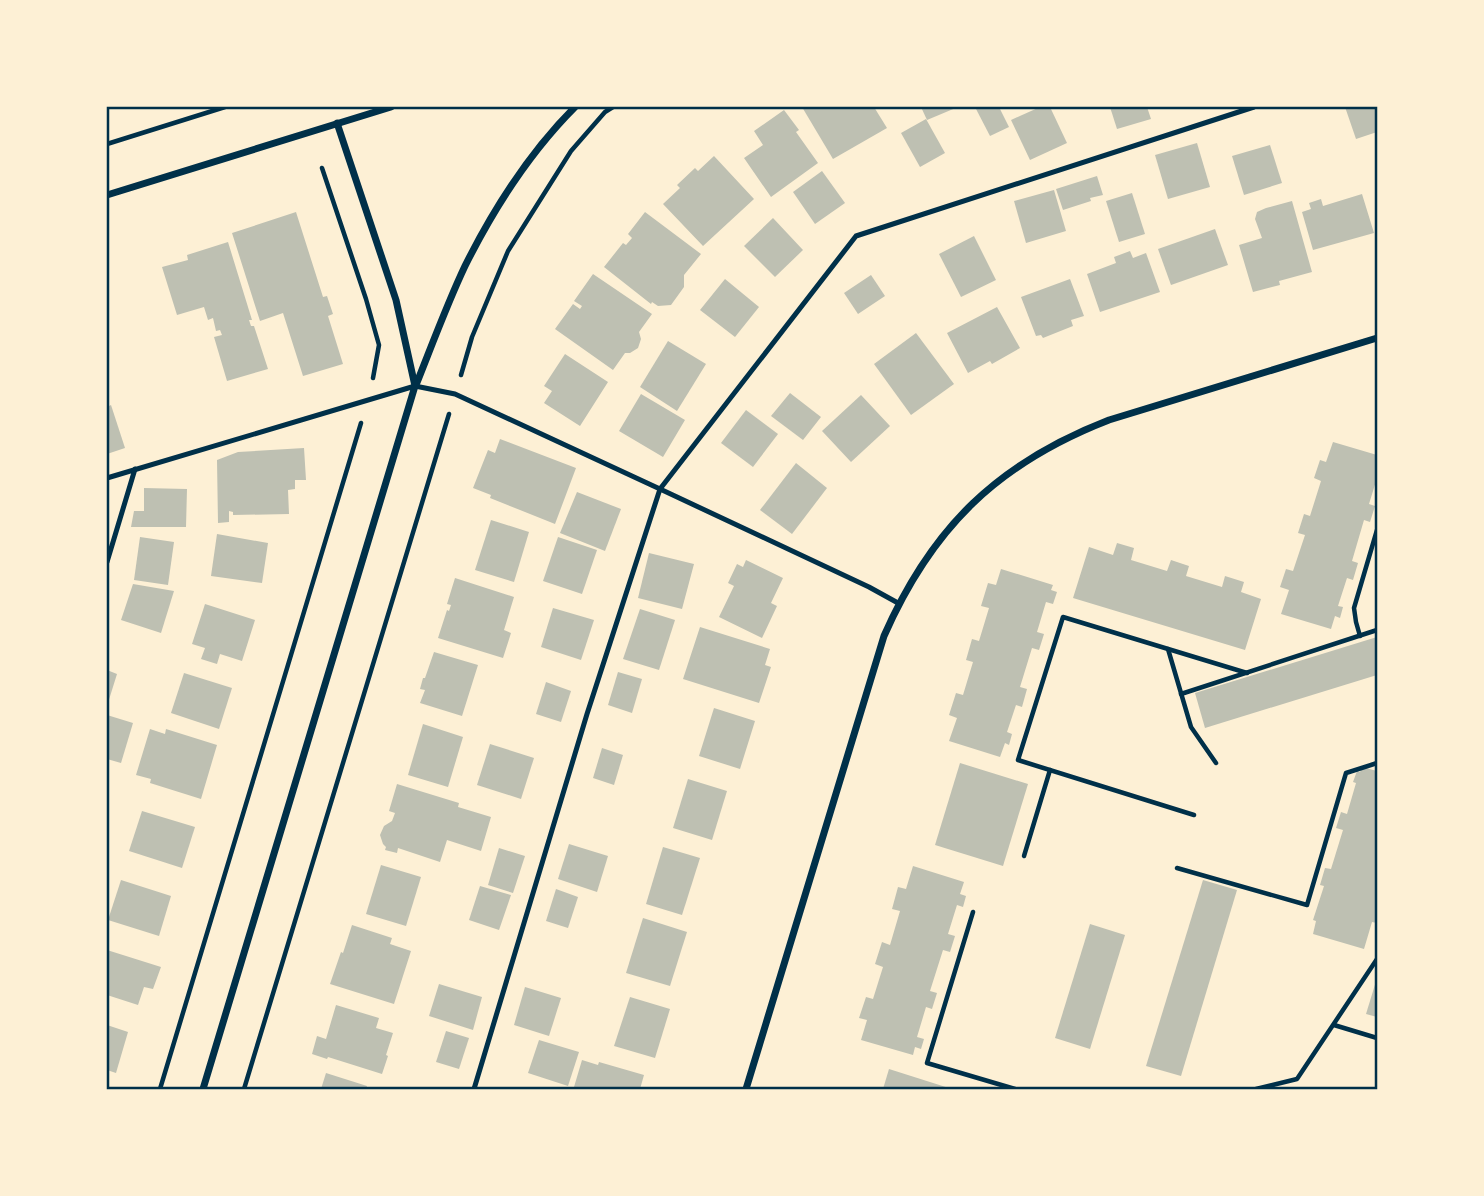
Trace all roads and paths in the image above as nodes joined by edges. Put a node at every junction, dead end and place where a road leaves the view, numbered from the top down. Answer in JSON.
{"nodes":[{"id":1,"x":225,"y":107,"type":"edge"},
{"id":2,"x":391,"y":107,"type":"edge"},
{"id":3,"x":575,"y":107,"type":"edge"},
{"id":4,"x":613,"y":107,"type":"edge"},
{"id":5,"x":1254,"y":107,"type":"edge"},
{"id":6,"x":337,"y":123,"type":"junction"},
{"id":7,"x":107,"y":144,"type":"edge"},
{"id":8,"x":322,"y":168,"type":"dead end"},
{"id":9,"x":107,"y":195,"type":"edge"},
{"id":10,"x":1377,"y":338,"type":"edge"},
{"id":11,"x":415,"y":386,"type":"junction"},
{"id":12,"x":455,"y":394,"type":"junction"},
{"id":13,"x":368,"y":401,"type":"junction"},
{"id":14,"x":135,"y":469,"type":"junction"},
{"id":15,"x":107,"y":478,"type":"edge"},
{"id":16,"x":660,"y":489,"type":"junction"},
{"id":17,"x":1377,"y":530,"type":"edge"},
{"id":18,"x":107,"y":562,"type":"edge"},
{"id":19,"x":898,"y":603,"type":"junction"},
{"id":20,"x":1377,"y":630,"type":"edge"},
{"id":21,"x":1360,"y":636,"type":"junction"},
{"id":22,"x":1167,"y":648,"type":"junction"},
{"id":23,"x":1247,"y":673,"type":"junction"},
{"id":24,"x":1181,"y":694,"type":"junction"},
{"id":25,"x":1216,"y":763,"type":"dead end"},
{"id":26,"x":1377,"y":763,"type":"edge"},
{"id":27,"x":1050,"y":770,"type":"junction"},
{"id":28,"x":1194,"y":815,"type":"dead end"},
{"id":29,"x":1024,"y":856,"type":"dead end"},
{"id":30,"x":1177,"y":868,"type":"dead end"},
{"id":31,"x":973,"y":912,"type":"dead end"},
{"id":32,"x":1377,"y":959,"type":"edge"},
{"id":33,"x":1334,"y":1025,"type":"junction"},
{"id":34,"x":1377,"y":1038,"type":"edge"},
{"id":35,"x":160,"y":1089,"type":"edge"},
{"id":36,"x":203,"y":1089,"type":"edge"},
{"id":37,"x":244,"y":1089,"type":"edge"},
{"id":38,"x":474,"y":1089,"type":"edge"},
{"id":39,"x":746,"y":1089,"type":"edge"},
{"id":40,"x":1016,"y":1089,"type":"edge"},
{"id":41,"x":1256,"y":1089,"type":"edge"}],
"edges":[{"from":1,"to":7,"type":"path"},
{"from":2,"to":6,"type":"street"},
{"from":3,"to":11,"type":"street"},
{"from":4,"to":12,"type":"path"},
{"from":5,"to":16,"type":"lane"},
{"from":6,"to":9,"type":"street"},
{"from":6,"to":11,"type":"street"},
{"from":8,"to":13,"type":"path"},
{"from":10,"to":19,"type":"street"},
{"from":11,"to":12,"type":"lane"},
{"from":11,"to":13,"type":"lane"},
{"from":11,"to":36,"type":"street"},
{"from":12,"to":16,"type":"lane"},
{"from":12,"to":37,"type":"path"},
{"from":13,"to":14,"type":"lane"},
{"from":13,"to":35,"type":"path"},
{"from":14,"to":15,"type":"lane"},
{"from":14,"to":18,"type":"lane"},
{"from":16,"to":19,"type":"lane"},
{"from":16,"to":38,"type":"lane"},
{"from":17,"to":21,"type":"path"},
{"from":19,"to":39,"type":"street"},
{"from":20,"to":21,"type":"path"},
{"from":21,"to":23,"type":"path"},
{"from":22,"to":23,"type":"path"},
{"from":22,"to":24,"type":"path"},
{"from":22,"to":27,"type":"path"},
{"from":23,"to":24,"type":"path"},
{"from":24,"to":25,"type":"path"},
{"from":26,"to":30,"type":"path"},
{"from":27,"to":28,"type":"path"},
{"from":27,"to":29,"type":"path"},
{"from":31,"to":40,"type":"path"},
{"from":32,"to":33,"type":"path"},
{"from":33,"to":34,"type":"path"},
{"from":33,"to":41,"type":"path"}]}
